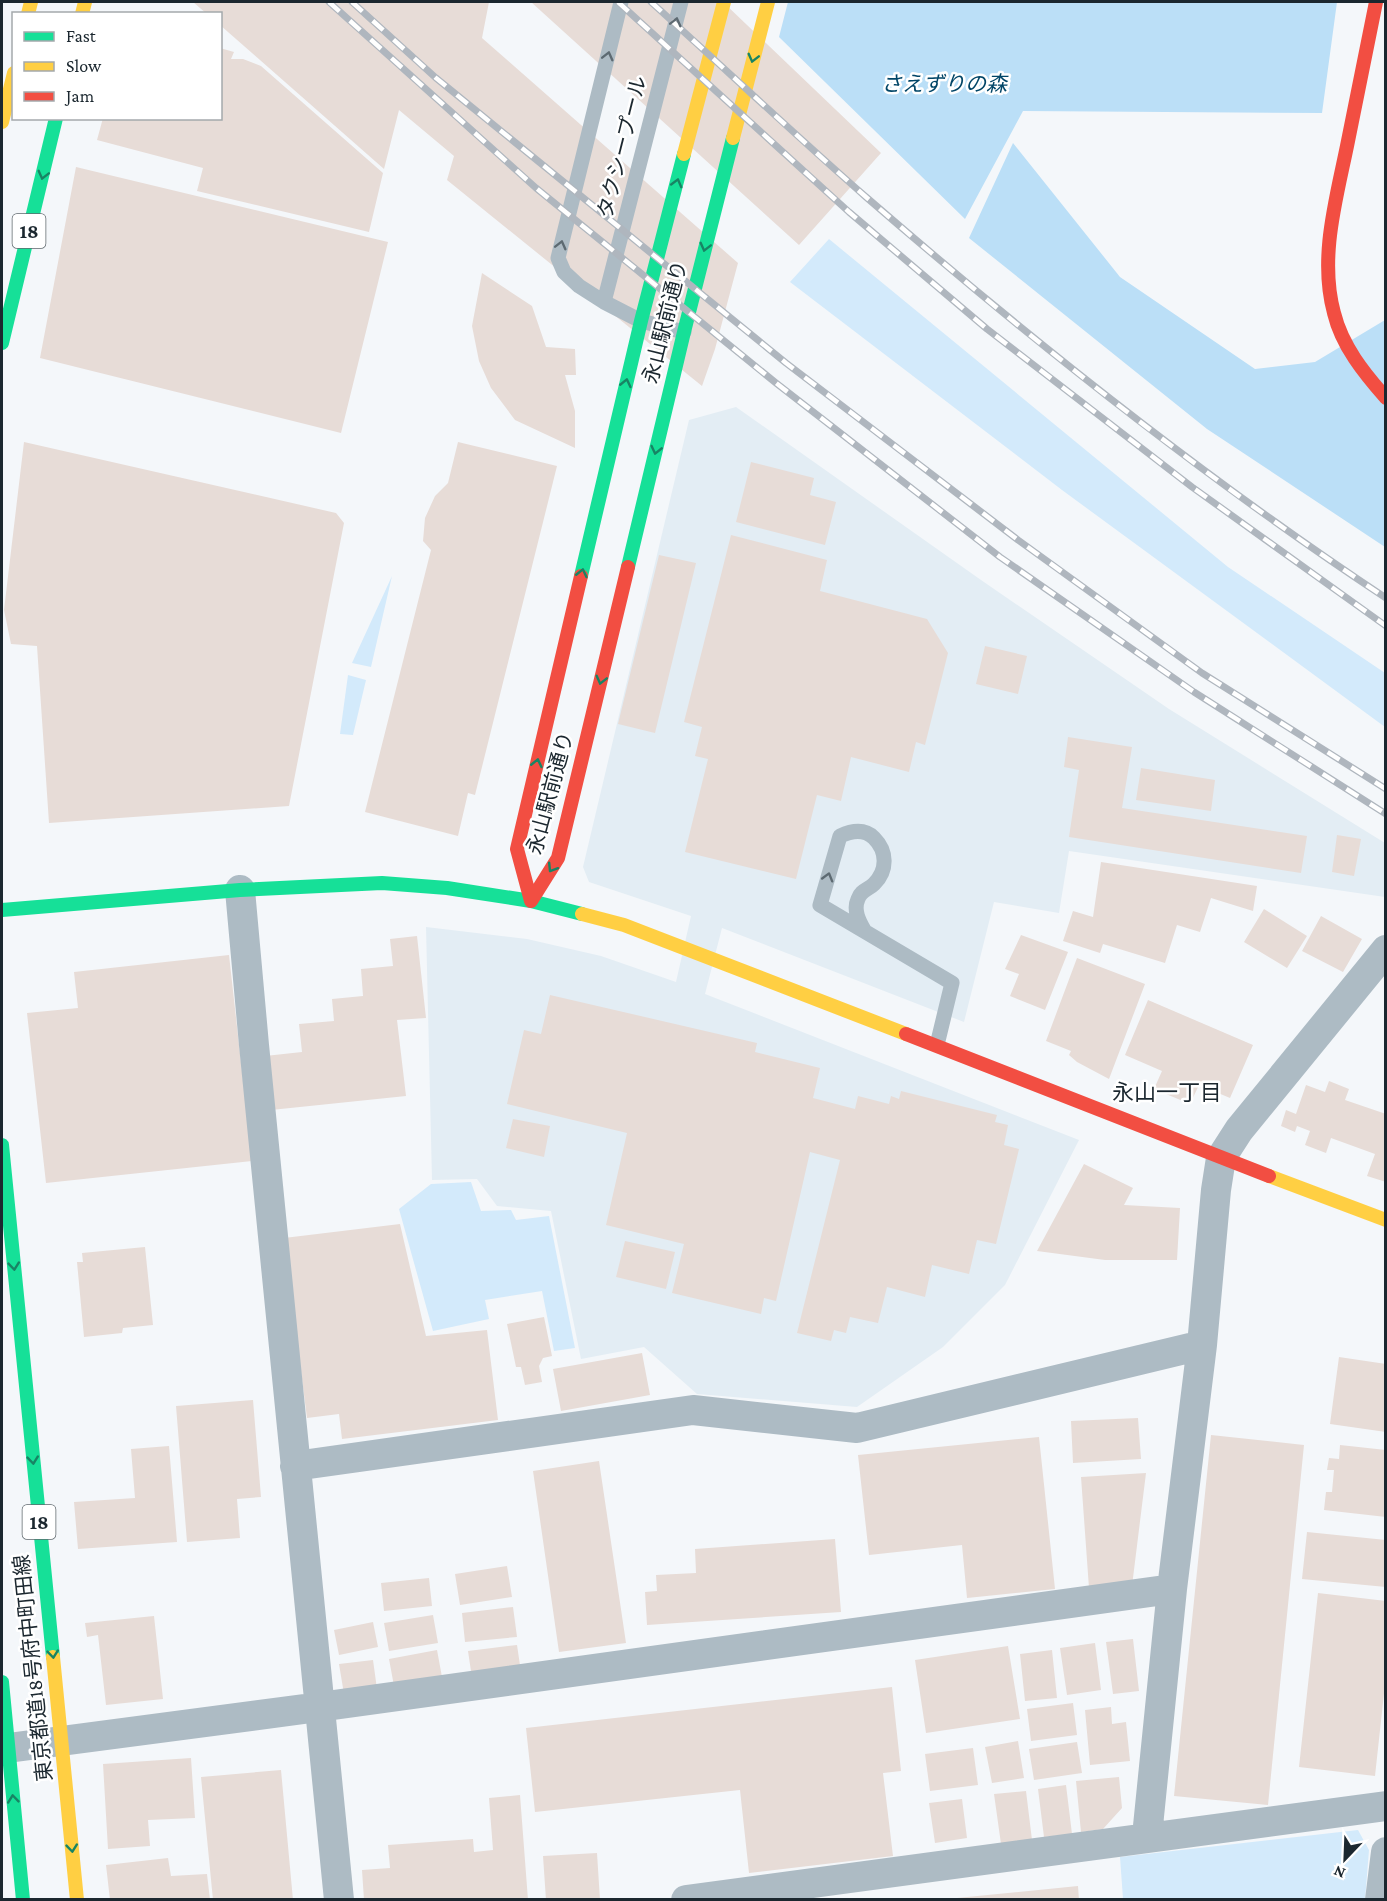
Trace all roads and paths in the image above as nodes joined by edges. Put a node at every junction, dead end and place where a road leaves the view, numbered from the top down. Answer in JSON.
{"nodes":[{"id":1,"x":621,"y":2,"type":"edge"},
{"id":2,"x":681,"y":2,"type":"edge"},
{"id":3,"x":724,"y":2,"type":"edge"},
{"id":4,"x":768,"y":2,"type":"edge"},
{"id":5,"x":1376,"y":2,"type":"edge"},
{"id":6,"x":12,"y":81,"type":"edge"},
{"id":7,"x":56,"y":120,"type":"edge"},
{"id":8,"x":2,"y":122,"type":"edge"},
{"id":9,"x":604,"y":302,"type":"junction"},
{"id":10,"x":641,"y":321,"type":"junction"},
{"id":11,"x":684,"y":332,"type":"junction"},
{"id":12,"x":2,"y":343,"type":"edge"},
{"id":13,"x":1386,"y":398,"type":"edge"},
{"id":14,"x":240,"y":890,"type":"junction"},
{"id":15,"x":531,"y":901,"type":"junction"},
{"id":16,"x":2,"y":910,"type":"edge"},
{"id":17,"x":864,"y":930,"type":"junction"},
{"id":18,"x":1386,"y":950,"type":"edge"},
{"id":19,"x":937,"y":1045,"type":"junction"},
{"id":20,"x":2,"y":1145,"type":"edge"},
{"id":21,"x":1221,"y":1158,"type":"junction"},
{"id":22,"x":1386,"y":1220,"type":"edge"},
{"id":23,"x":1202,"y":1345,"type":"junction"},
{"id":24,"x":295,"y":1466,"type":"junction"},
{"id":25,"x":1172,"y":1589,"type":"junction"},
{"id":26,"x":2,"y":1682,"type":"edge"},
{"id":27,"x":319,"y":1707,"type":"junction"},
{"id":28,"x":62,"y":1740,"type":"junction"},
{"id":29,"x":8,"y":1748,"type":"junction"},
{"id":30,"x":1386,"y":1806,"type":"edge"},
{"id":31,"x":1147,"y":1836,"type":"junction"},
{"id":32,"x":1386,"y":1852,"type":"edge"},
{"id":33,"x":23,"y":1899,"type":"edge"},
{"id":34,"x":77,"y":1899,"type":"edge"},
{"id":35,"x":339,"y":1899,"type":"edge"},
{"id":36,"x":686,"y":1899,"type":"edge"},
{"id":37,"x":1380,"y":1899,"type":"edge"}],
"edges":[{"from":9,"to":1,"type":"lane","one_way":true},
{"from":9,"to":2,"type":"lane","name":"タクシープール","one_way":true},
{"from":10,"to":3,"type":"street","name":"永山駅前通り","one_way":true},
{"from":4,"to":11,"type":"street","name":"永山駅前通り","one_way":true},
{"from":5,"to":13,"type":"street"},
{"from":6,"to":8,"type":"street"},
{"from":7,"to":12,"type":"street","number":"18","one_way":true},
{"from":9,"to":10,"type":"lane"},
{"from":10,"to":11,"type":"lane"},
{"from":15,"to":10,"type":"street","name":"永山駅前通り","one_way":true},
{"from":11,"to":15,"type":"street","name":"永山駅前通り","one_way":true},
{"from":14,"to":15,"type":"street"},
{"from":14,"to":16,"type":"street"},
{"from":14,"to":24,"type":"street"},
{"from":15,"to":19,"type":"street"},
{"from":17,"to":17,"type":"lane","one_way":true},
{"from":17,"to":19,"type":"lane"},
{"from":18,"to":21,"type":"street"},
{"from":19,"to":21,"type":"street"},
{"from":20,"to":28,"type":"street","name":"東京都道18号府中町田線","number":"18","one_way":true},
{"from":21,"to":22,"type":"street"},
{"from":21,"to":23,"type":"street"},
{"from":23,"to":24,"type":"street"},
{"from":23,"to":25,"type":"street"},
{"from":24,"to":27,"type":"street"},
{"from":25,"to":27,"type":"street"},
{"from":25,"to":31,"type":"street"},
{"from":26,"to":29,"type":"street","name":"東京都道18号府中町田線"},
{"from":27,"to":28,"type":"street"},
{"from":27,"to":35,"type":"street"},
{"from":28,"to":29,"type":"street"},
{"from":28,"to":34,"type":"street","name":"東京都道18号府中町田線","number":"18","one_way":true},
{"from":33,"to":29,"type":"street","name":"東京都道18号府中町田線","one_way":true},
{"from":30,"to":31,"type":"street"},
{"from":31,"to":36,"type":"street"},
{"from":32,"to":37,"type":"street"}]}
